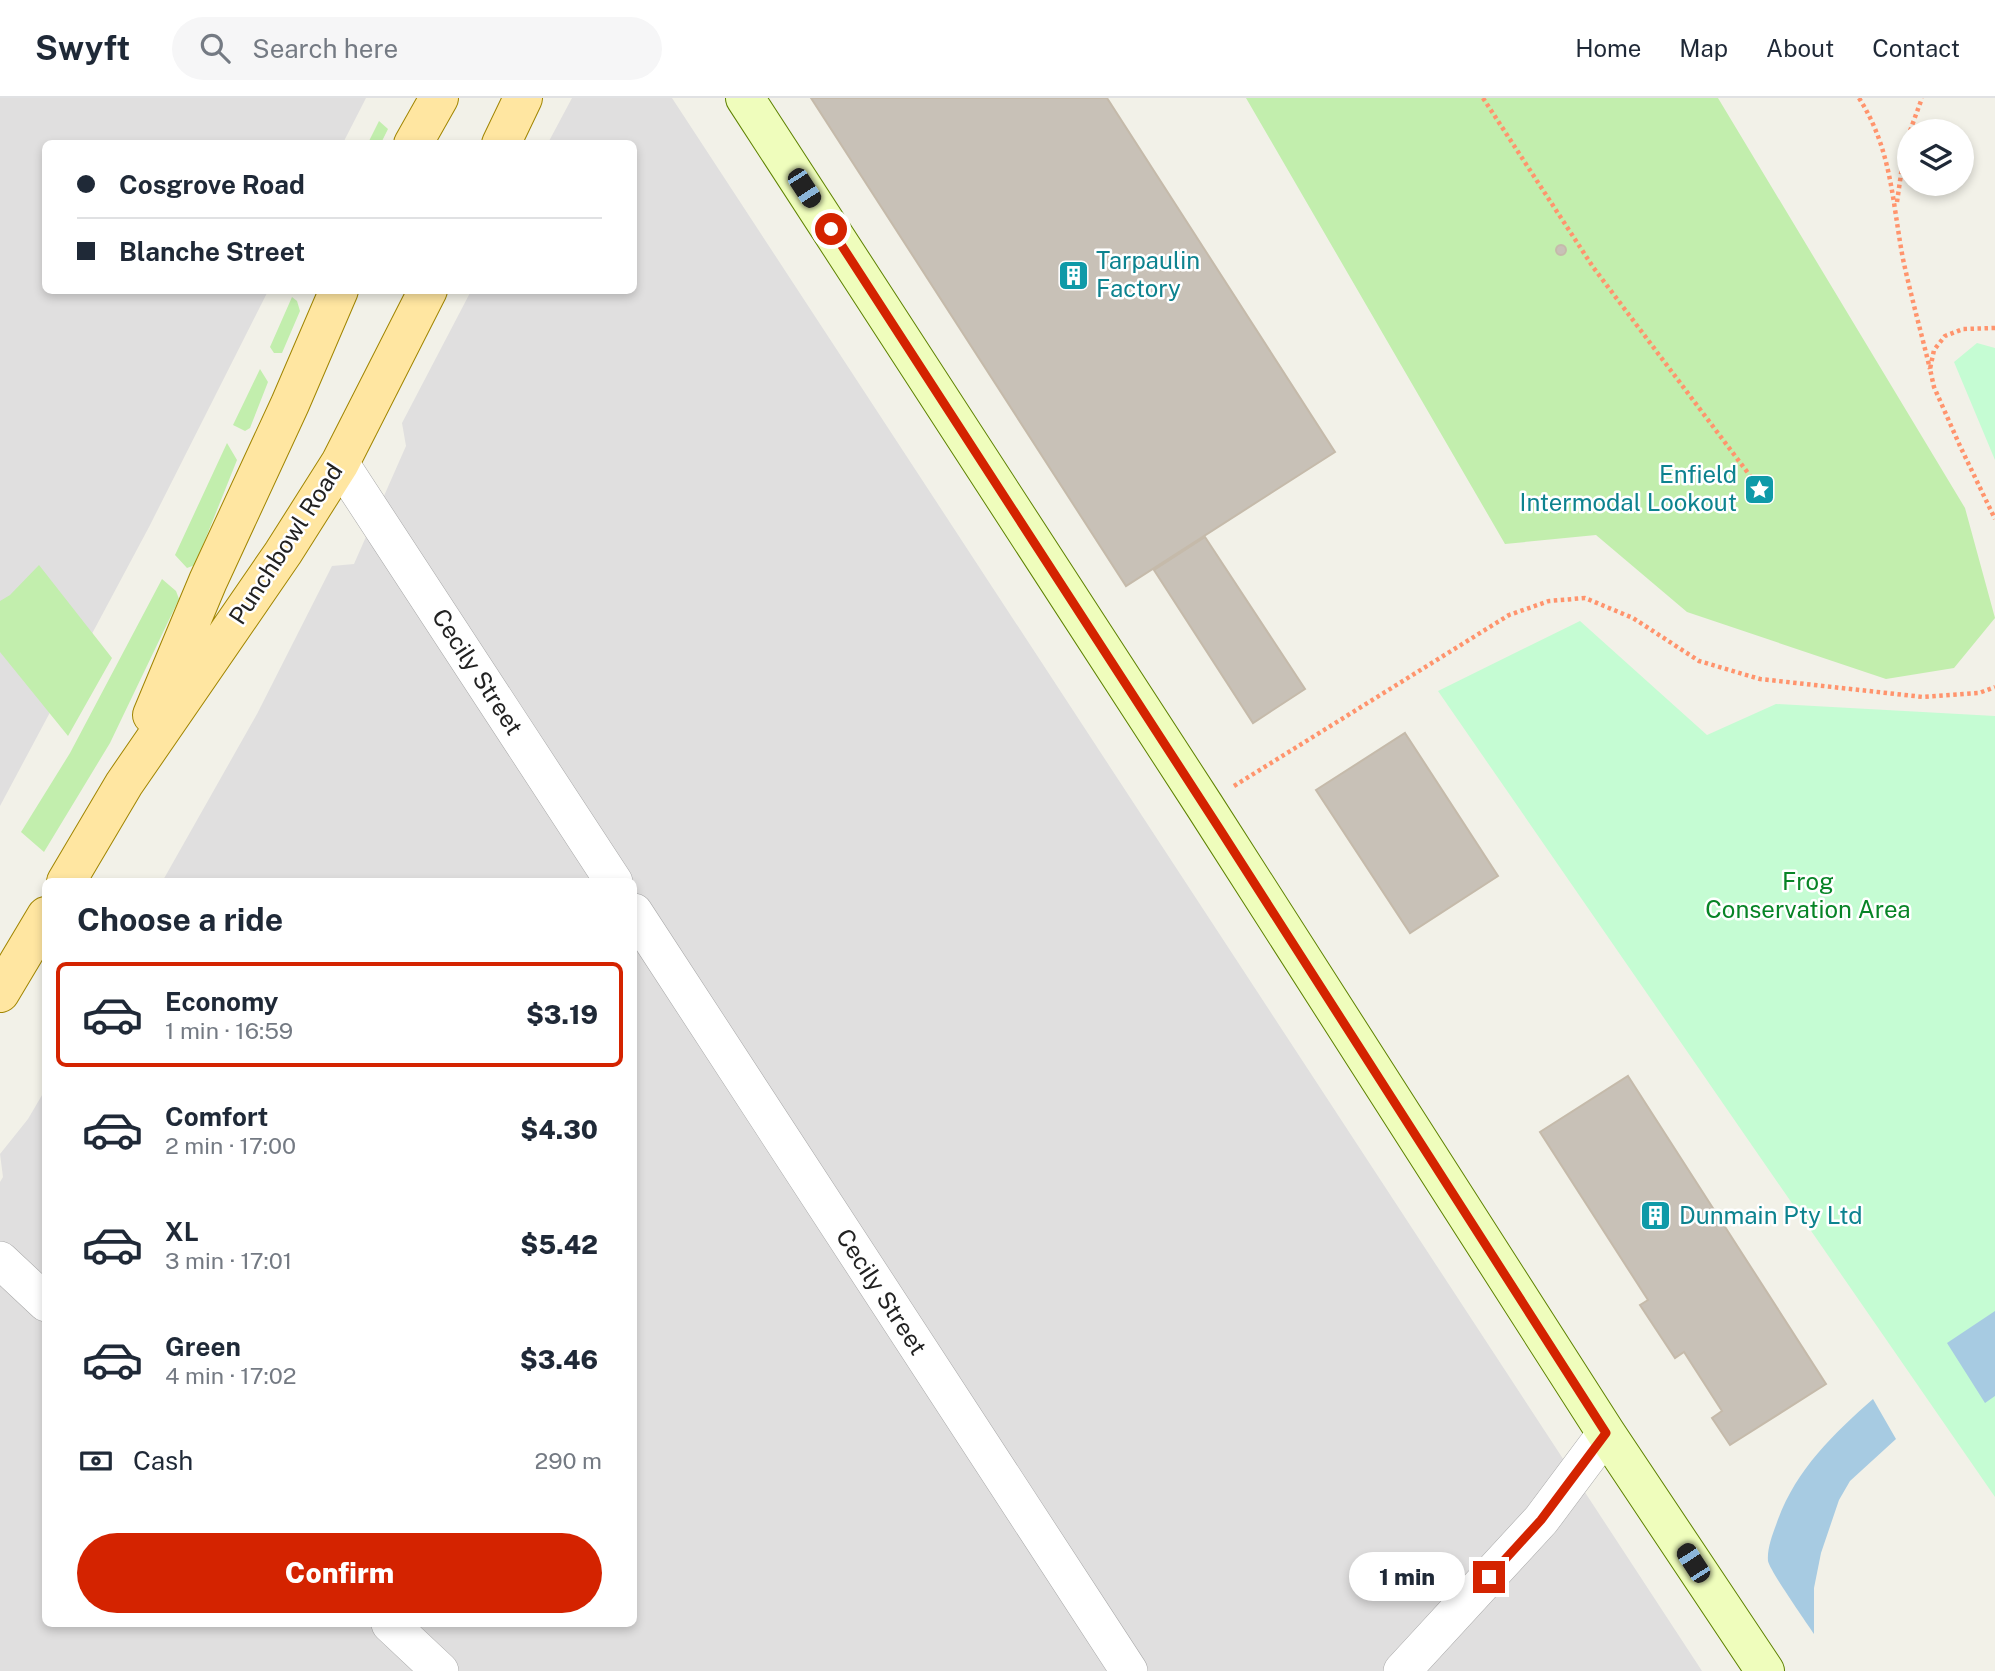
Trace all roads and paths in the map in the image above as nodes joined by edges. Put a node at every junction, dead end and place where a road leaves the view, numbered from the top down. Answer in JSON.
{"nodes":[{"id":1,"x":439,"y":98,"type":"edge"},
{"id":2,"x":523,"y":98,"type":"edge"},
{"id":3,"x":746,"y":98,"type":"edge"},
{"id":4,"x":1483,"y":98,"type":"edge"},
{"id":5,"x":1859,"y":98,"type":"edge"},
{"id":6,"x":1922,"y":98,"type":"edge"},
{"id":7,"x":1915,"y":119,"type":"edge"},
{"id":8,"x":415,"y":140,"type":"edge"},
{"id":9,"x":502,"y":140,"type":"edge"},
{"id":10,"x":1898,"y":196,"type":"edge"},
{"id":11,"x":1896,"y":206,"type":"junction"},
{"id":12,"x":337,"y":294,"type":"edge"},
{"id":13,"x":426,"y":294,"type":"edge"},
{"id":14,"x":1995,"y":328,"type":"edge"},
{"id":15,"x":1930,"y":369,"type":"junction"},
{"id":16,"x":340,"y":463,"type":"junction"},
{"id":17,"x":1760,"y":489,"type":"dead end"},
{"id":18,"x":1995,"y":519,"type":"edge"},
{"id":19,"x":1995,"y":687,"type":"edge"},
{"id":20,"x":124,"y":784,"type":"junction"},
{"id":21,"x":1204,"y":805,"type":"junction"},
{"id":22,"x":68,"y":878,"type":"edge"},
{"id":23,"x":611,"y":878,"type":"edge"},
{"id":24,"x":637,"y":917,"type":"edge"},
{"id":25,"x":42,"y":923,"type":"edge"},
{"id":26,"x":0,"y":993,"type":"edge"},
{"id":27,"x":0,"y":1260,"type":"edge"},
{"id":28,"x":42,"y":1299,"type":"edge"},
{"id":29,"x":1606,"y":1433,"type":"junction"},
{"id":30,"x":393,"y":1627,"type":"edge"},
{"id":31,"x":440,"y":1671,"type":"edge"},
{"id":32,"x":1129,"y":1671,"type":"edge"},
{"id":33,"x":1402,"y":1671,"type":"edge"},
{"id":34,"x":1765,"y":1671,"type":"edge"}],
"edges":[{"from":1,"to":8,"type":"main road"},
{"from":2,"to":9,"type":"main road"},
{"from":3,"to":21,"type":"main road"},
{"from":4,"to":17,"type":"path"},
{"from":5,"to":11,"type":"path"},
{"from":6,"to":7,"type":"path"},
{"from":10,"to":11,"type":"path"},
{"from":11,"to":15,"type":"path"},
{"from":12,"to":20,"type":"main road","name":"Punchbowl Road"},
{"from":13,"to":16,"type":"main road","name":"Punchbowl Road"},
{"from":14,"to":15,"type":"path"},
{"from":15,"to":18,"type":"path"},
{"from":16,"to":20,"type":"main road","name":"Punchbowl Road"},
{"from":16,"to":23,"type":"street","name":"Cecily Street"},
{"from":19,"to":21,"type":"path"},
{"from":20,"to":22,"type":"main road","name":"Punchbowl Road"},
{"from":21,"to":29,"type":"main road"},
{"from":24,"to":32,"type":"street","name":"Cecily Street"},
{"from":25,"to":26,"type":"main road"},
{"from":27,"to":28,"type":"street"},
{"from":29,"to":33,"type":"street"},
{"from":29,"to":34,"type":"main road"},
{"from":30,"to":31,"type":"street"}]}
